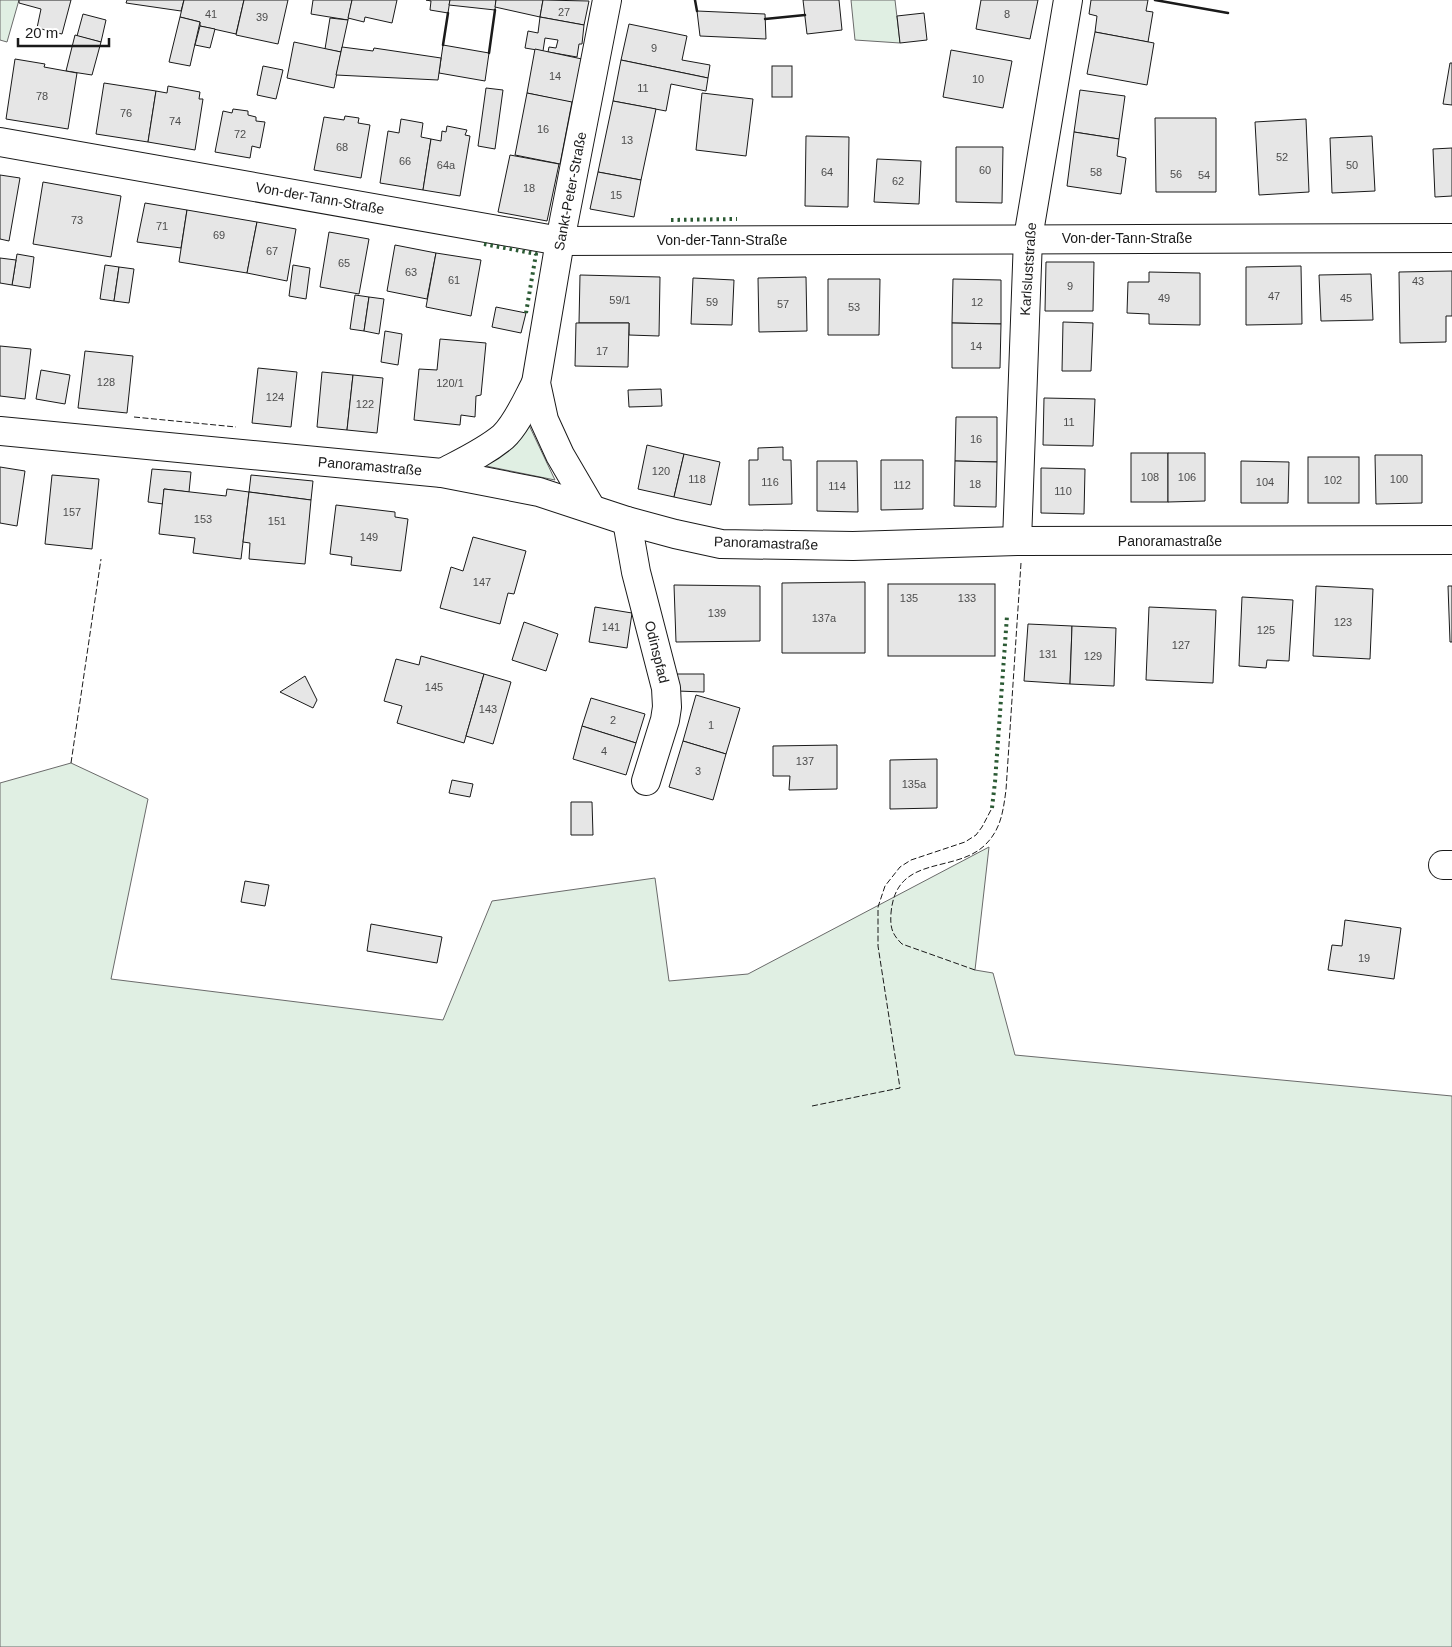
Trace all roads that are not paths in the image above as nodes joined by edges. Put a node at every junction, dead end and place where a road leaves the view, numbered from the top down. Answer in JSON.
{"nodes":[{"id":1,"x":607,"y":0,"type":"edge"},
{"id":2,"x":1068,"y":0,"type":"edge"},
{"id":3,"x":0,"y":142,"type":"edge"},
{"id":4,"x":1028,"y":238,"type":"junction"},
{"id":5,"x":1452,"y":238,"type":"edge"},
{"id":6,"x":560,"y":241,"type":"junction"},
{"id":7,"x":536,"y":383,"type":"junction"},
{"id":8,"x":0,"y":431,"type":"edge"},
{"id":9,"x":442,"y":473,"type":"junction"},
{"id":10,"x":591,"y":508,"type":"junction"},
{"id":11,"x":627,"y":521,"type":"junction"},
{"id":12,"x":1452,"y":540,"type":"edge"},
{"id":13,"x":1017,"y":541,"type":"junction"},
{"id":14,"x":646,"y":781,"type":"dead end"}],
"edges":[{"from":1,"to":6,"type":"street","name":"Sankt-Peter-Straße"},
{"from":2,"to":4,"type":"street","name":"Karlsluststraße"},
{"from":3,"to":6,"type":"street","name":"Von-der-Tann-Straße"},
{"from":4,"to":5,"type":"street","name":"Von-der-Tann-Straße"},
{"from":4,"to":6,"type":"street","name":"Von-der-Tann-Straße"},
{"from":4,"to":13,"type":"street","name":"Karlsluststraße"},
{"from":6,"to":7,"type":"street","name":"Sankt-Peter-Straße"},
{"from":7,"to":9,"type":"street","name":"Sankt-Peter-Straße"},
{"from":7,"to":10,"type":"street","name":"Sankt-Peter-Straße"},
{"from":8,"to":9,"type":"street","name":"Panoramastraße"},
{"from":9,"to":10,"type":"street","name":"Panoramastraße"},
{"from":10,"to":11,"type":"street","name":"Panoramastraße"},
{"from":11,"to":13,"type":"street","name":"Panoramastraße"},
{"from":11,"to":14,"type":"street","name":"Odinspfad"},
{"from":12,"to":13,"type":"street","name":"Panoramastraße"}]}
